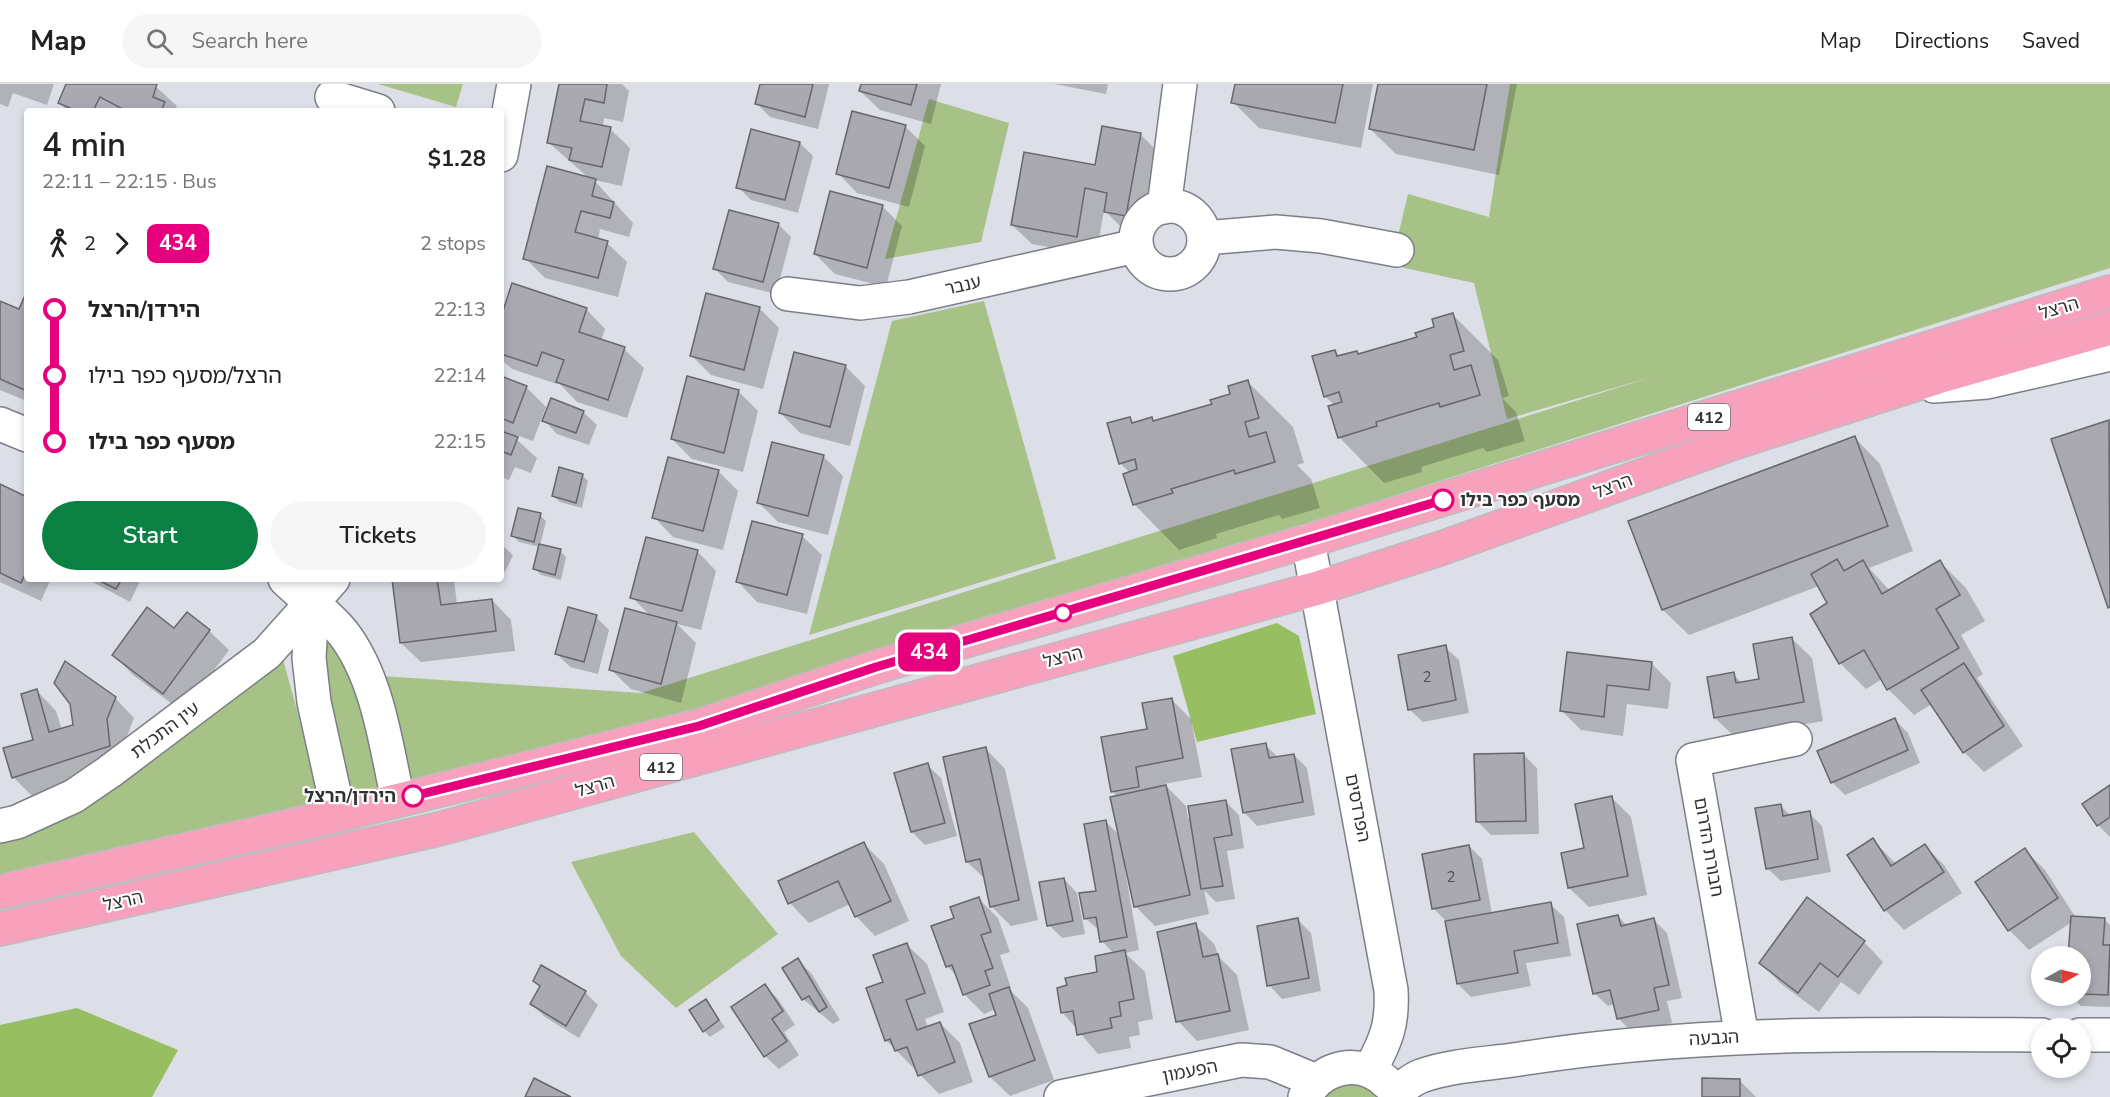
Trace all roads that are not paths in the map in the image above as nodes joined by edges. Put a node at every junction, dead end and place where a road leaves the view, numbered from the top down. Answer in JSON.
{"nodes":[{"id":1,"x":514,"y":84,"type":"edge"},
{"id":2,"x":1180,"y":84,"type":"edge"},
{"id":3,"x":332,"y":97,"type":"dead end"},
{"id":4,"x":368,"y":108,"type":"edge"},
{"id":5,"x":504,"y":136,"type":"edge"},
{"id":6,"x":1164,"y":207,"type":"junction"},
{"id":7,"x":1204,"y":237,"type":"junction"},
{"id":8,"x":1136,"y":246,"type":"junction"},
{"id":9,"x":1397,"y":250,"type":"dead end"},
{"id":10,"x":2110,"y":292,"type":"edge"},
{"id":11,"x":788,"y":294,"type":"dead end"},
{"id":12,"x":2110,"y":328,"type":"edge"},
{"id":13,"x":2110,"y":354,"type":"edge"},
{"id":14,"x":1914,"y":385,"type":"junction"},
{"id":15,"x":0,"y":424,"type":"edge"},
{"id":16,"x":24,"y":434,"type":"edge"},
{"id":17,"x":1308,"y":541,"type":"junction"},
{"id":18,"x":288,"y":582,"type":"edge"},
{"id":19,"x":331,"y":582,"type":"edge"},
{"id":20,"x":1318,"y":588,"type":"junction"},
{"id":21,"x":312,"y":605,"type":"junction"},
{"id":22,"x":1795,"y":739,"type":"dead end"},
{"id":23,"x":398,"y":800,"type":"junction"},
{"id":24,"x":339,"y":815,"type":"junction"},
{"id":25,"x":0,"y":826,"type":"edge"},
{"id":26,"x":0,"y":892,"type":"edge"},
{"id":27,"x":0,"y":929,"type":"edge"},
{"id":28,"x":2031,"y":1035,"type":"edge"},
{"id":29,"x":2091,"y":1035,"type":"edge"},
{"id":30,"x":2110,"y":1035,"type":"edge"},
{"id":31,"x":1742,"y":1037,"type":"junction"},
{"id":32,"x":1370,"y":1070,"type":"junction"},
{"id":33,"x":1311,"y":1089,"type":"edge"},
{"id":34,"x":1395,"y":1095,"type":"edge"},
{"id":35,"x":1061,"y":1097,"type":"edge"}],
"edges":[{"from":1,"to":5,"type":"street"},
{"from":2,"to":6,"type":"street"},
{"from":3,"to":4,"type":"street"},
{"from":6,"to":7,"type":"street"},
{"from":6,"to":8,"type":"street"},
{"from":7,"to":8,"type":"street"},
{"from":7,"to":9,"type":"street"},
{"from":8,"to":11,"type":"street","name":"ענבר"},
{"from":10,"to":17,"type":"main road","name":"הרצל","number":"412"},
{"from":12,"to":14,"type":"main road","name":"הרצל","number":"412"},
{"from":13,"to":14,"type":"street"},
{"from":14,"to":20,"type":"main road","name":"הרצל","number":"412"},
{"from":15,"to":16,"type":"street"},
{"from":17,"to":20,"type":"street","name":"הפרדסים"},
{"from":17,"to":23,"type":"main road","name":"הרצל","number":"412"},
{"from":18,"to":21,"type":"street"},
{"from":19,"to":21,"type":"street","name":"עין התכלת"},
{"from":20,"to":27,"type":"main road","name":"הרצל","number":"412"},
{"from":20,"to":32,"type":"street","name":"הפרדסים"},
{"from":21,"to":23,"type":"street"},
{"from":21,"to":24,"type":"street"},
{"from":21,"to":25,"type":"street","name":"עין התכלת"},
{"from":22,"to":31,"type":"street","name":"חבורת הדרום"},
{"from":23,"to":24,"type":"main road","name":"הרצל","number":"412"},
{"from":24,"to":26,"type":"main road","name":"הרצל","number":"412"},
{"from":28,"to":31,"type":"street","name":"הגבעה"},
{"from":29,"to":30,"type":"street"},
{"from":31,"to":34,"type":"street","name":"הגבעה"},
{"from":32,"to":33,"type":"street"},
{"from":32,"to":34,"type":"street"},
{"from":33,"to":35,"type":"street","name":"הפעמון"}]}
